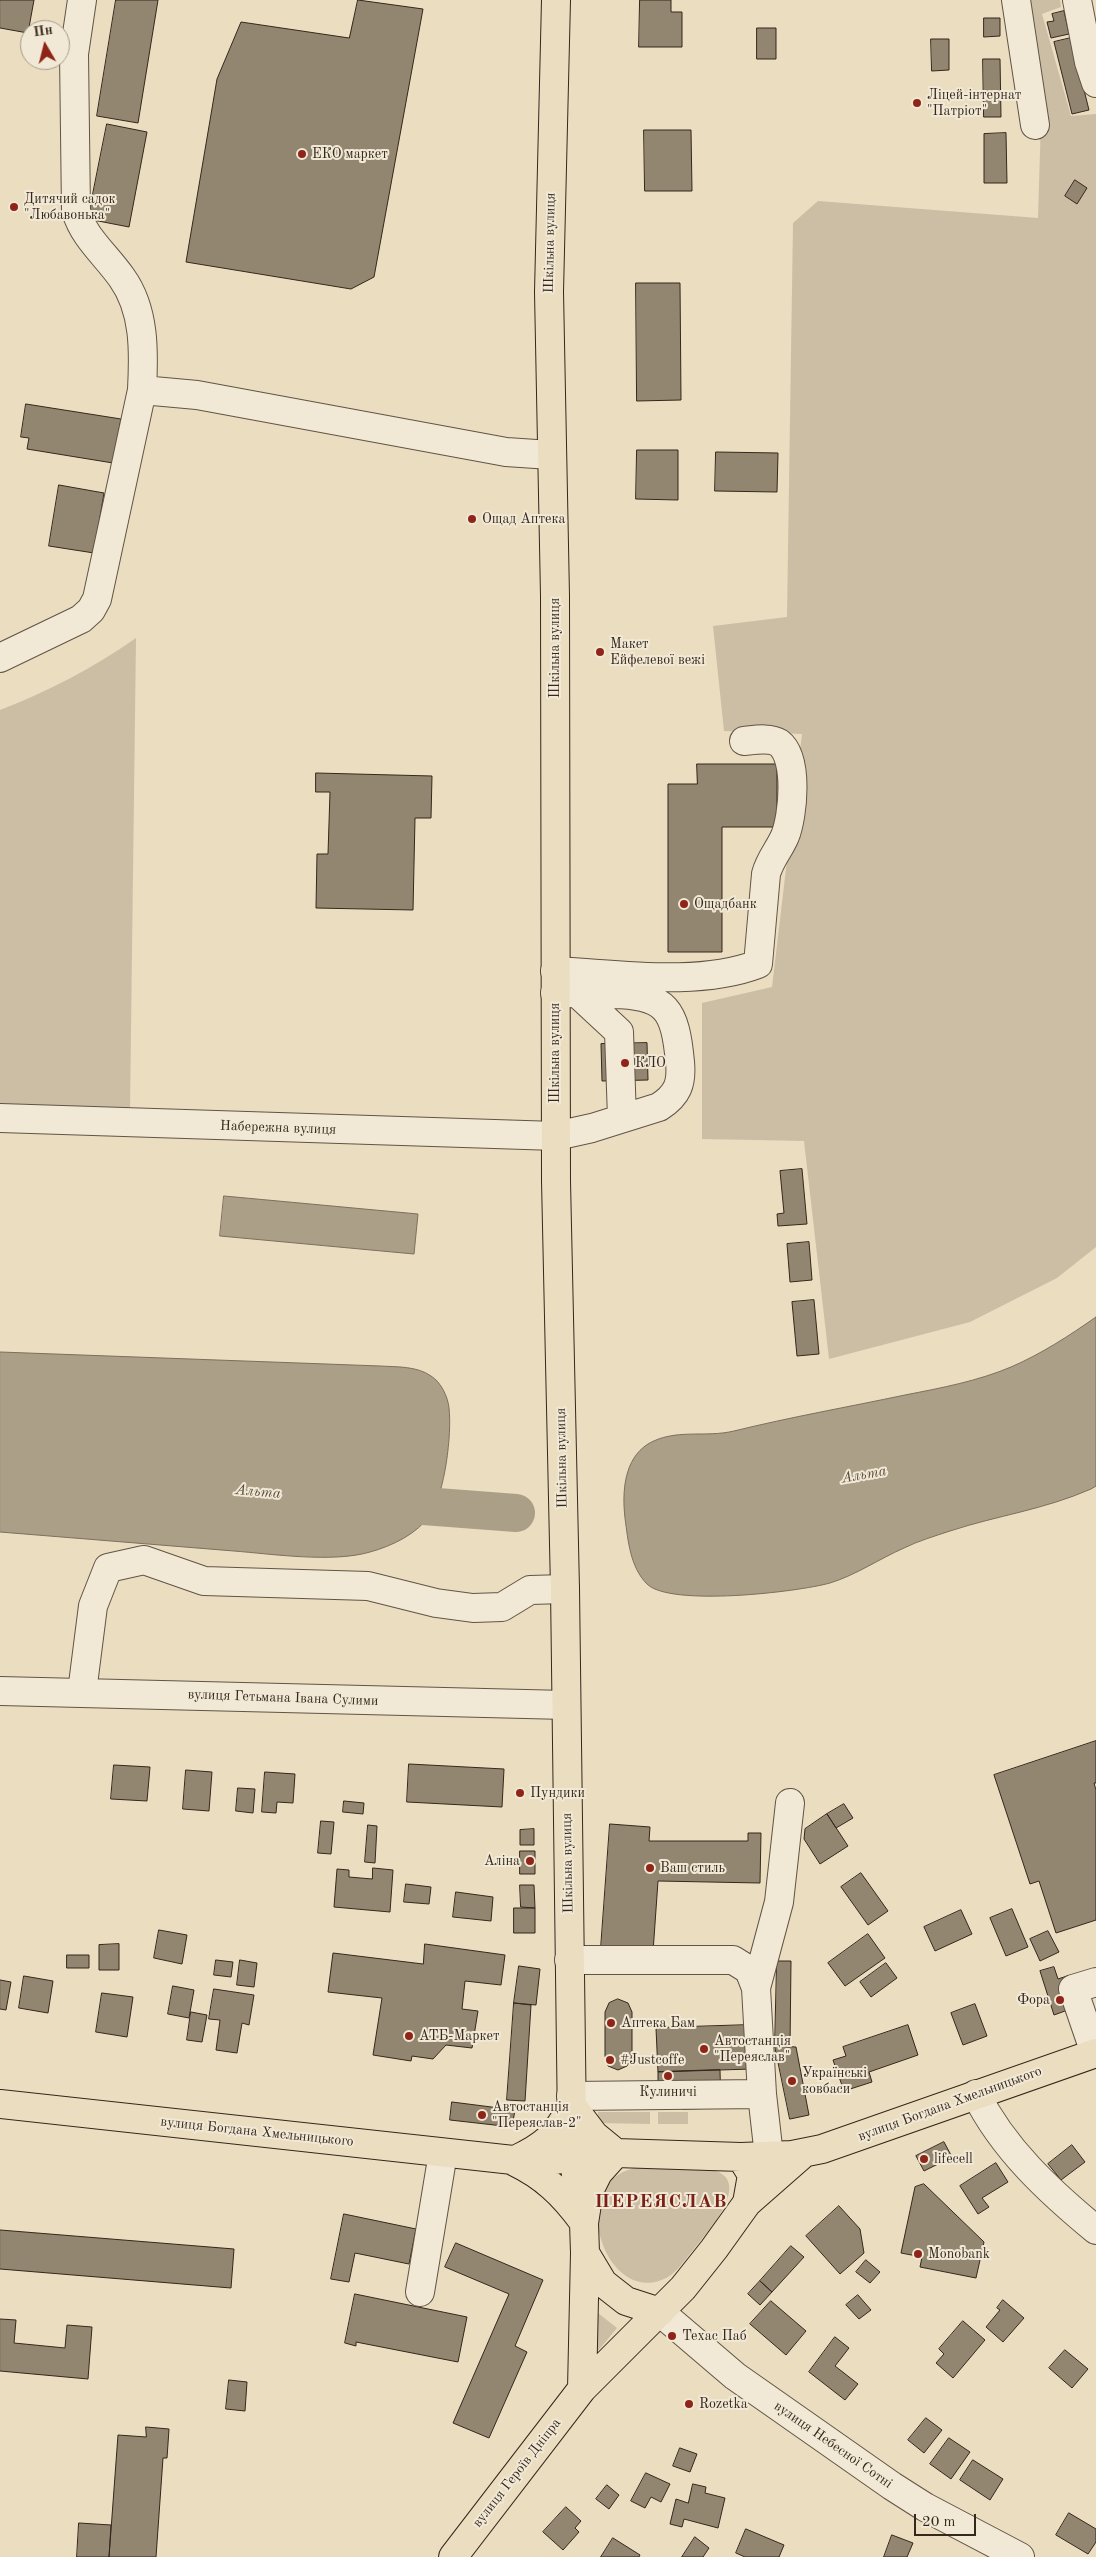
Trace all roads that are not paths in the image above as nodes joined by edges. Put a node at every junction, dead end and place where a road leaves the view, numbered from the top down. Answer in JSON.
{"nodes":[{"id":1,"x":82,"y":0,"type":"edge"},
{"id":2,"x":556,"y":0,"type":"edge"},
{"id":3,"x":1016,"y":0,"type":"edge"},
{"id":4,"x":1077,"y":0,"type":"edge"},
{"id":5,"x":1096,"y":83,"type":"edge"},
{"id":6,"x":1035,"y":125,"type":"dead end"},
{"id":7,"x":142,"y":390,"type":"junction"},
{"id":8,"x":551,"y":455,"type":"junction"},
{"id":9,"x":2,"y":658,"type":"edge"},
{"id":10,"x":744,"y":740,"type":"dead end"},
{"id":11,"x":562,"y":986,"type":"junction"},
{"id":12,"x":0,"y":1118,"type":"edge"},
{"id":13,"x":622,"y":1118,"type":"junction"},
{"id":14,"x":556,"y":1136,"type":"junction"},
{"id":15,"x":565,"y":1589,"type":"junction"},
{"id":16,"x":0,"y":1691,"type":"edge"},
{"id":17,"x":82,"y":1692,"type":"junction"},
{"id":18,"x":566,"y":1705,"type":"junction"},
{"id":19,"x":790,"y":1803,"type":"dead end"},
{"id":20,"x":569,"y":1960,"type":"junction"},
{"id":21,"x":1096,"y":1982,"type":"edge"},
{"id":22,"x":756,"y":1988,"type":"junction"},
{"id":23,"x":1095,"y":2053,"type":"edge"},
{"id":24,"x":762,"y":2094,"type":"junction"},
{"id":25,"x":976,"y":2094,"type":"junction"},
{"id":26,"x":572,"y":2101,"type":"junction"},
{"id":27,"x":0,"y":2104,"type":"edge"},
{"id":28,"x":443,"y":2153,"type":"junction"},
{"id":29,"x":616,"y":2153,"type":"junction"},
{"id":30,"x":804,"y":2153,"type":"junction"},
{"id":31,"x":769,"y":2156,"type":"junction"},
{"id":32,"x":741,"y":2157,"type":"junction"},
{"id":33,"x":574,"y":2159,"type":"junction"},
{"id":34,"x":513,"y":2160,"type":"junction"},
{"id":35,"x":748,"y":2203,"type":"junction"},
{"id":36,"x":584,"y":2223,"type":"junction"},
{"id":37,"x":1096,"y":2230,"type":"edge"},
{"id":38,"x":585,"y":2253,"type":"junction"},
{"id":39,"x":420,"y":2292,"type":"dead end"},
{"id":40,"x":660,"y":2312,"type":"junction"},
{"id":41,"x":582,"y":2389,"type":"junction"},
{"id":42,"x":453,"y":2557,"type":"edge"},
{"id":43,"x":1020,"y":2557,"type":"edge"}],
"edges":[{"from":1,"to":7,"type":"street"},
{"from":2,"to":8,"type":"main road","name":"Шкільна вулиця"},
{"from":3,"to":6,"type":"street"},
{"from":4,"to":5,"type":"street"},
{"from":7,"to":8,"type":"street"},
{"from":7,"to":9,"type":"street"},
{"from":8,"to":11,"type":"main road","name":"Шкільна вулиця"},
{"from":10,"to":11,"type":"street"},
{"from":11,"to":13,"type":"street"},
{"from":11,"to":13,"type":"street","name":"Набережна вулиця"},
{"from":11,"to":14,"type":"main road","name":"Шкільна вулиця"},
{"from":12,"to":14,"type":"street","name":"Набережна вулиця"},
{"from":13,"to":14,"type":"street","name":"Набережна вулиця"},
{"from":14,"to":15,"type":"main road","name":"Шкільна вулиця"},
{"from":15,"to":17,"type":"street"},
{"from":15,"to":18,"type":"main road","name":"Шкільна вулиця"},
{"from":16,"to":17,"type":"street","name":"вулиця Гетьмана Івана Сулими"},
{"from":17,"to":18,"type":"street","name":"вулиця Гетьмана Івана Сулими"},
{"from":18,"to":20,"type":"main road","name":"Шкільна вулиця"},
{"from":19,"to":22,"type":"street"},
{"from":20,"to":22,"type":"street"},
{"from":20,"to":26,"type":"main road","name":"Шкільна вулиця"},
{"from":21,"to":23,"type":"street"},
{"from":22,"to":24,"type":"street"},
{"from":23,"to":25,"type":"main road","name":"вулиця Богдана Хмельницького"},
{"from":24,"to":26,"type":"street"},
{"from":24,"to":31,"type":"street"},
{"from":25,"to":30,"type":"main road","name":"вулиця Богдана Хмельницького"},
{"from":25,"to":37,"type":"street"},
{"from":26,"to":29,"type":"main road"},
{"from":26,"to":33,"type":"main road","name":"Шкільна вулиця"},
{"from":26,"to":34,"type":"main road"},
{"from":27,"to":28,"type":"main road","name":"вулиця Богдана Хмельницького"},
{"from":28,"to":34,"type":"main road","name":"вулиця Богдана Хмельницького"},
{"from":28,"to":39,"type":"street"},
{"from":29,"to":32,"type":"main road"},
{"from":29,"to":33,"type":"main road","name":"вулиця Богдана Хмельницького"},
{"from":29,"to":36,"type":"main road"},
{"from":30,"to":31,"type":"main road","name":"вулиця Богдана Хмельницького"},
{"from":30,"to":35,"type":"main road","name":"вулиця Богдана Хмельницького"},
{"from":31,"to":32,"type":"main road","name":"вулиця Богдана Хмельницького"},
{"from":32,"to":35,"type":"main road"},
{"from":33,"to":34,"type":"main road","name":"вулиця Богдана Хмельницького"},
{"from":33,"to":36,"type":"main road","name":"Шкільна вулиця"},
{"from":34,"to":36,"type":"main road","name":"вулиця Богдана Хмельницького"},
{"from":35,"to":40,"type":"main road"},
{"from":36,"to":38,"type":"main road"},
{"from":38,"to":40,"type":"main road"},
{"from":38,"to":41,"type":"main road"},
{"from":40,"to":41,"type":"main road","name":"вулиця Героїв Дніпра"},
{"from":40,"to":43,"type":"street","name":"вулиця Небесної Сотні"},
{"from":41,"to":42,"type":"main road","name":"вулиця Героїв Дніпра"}]}
